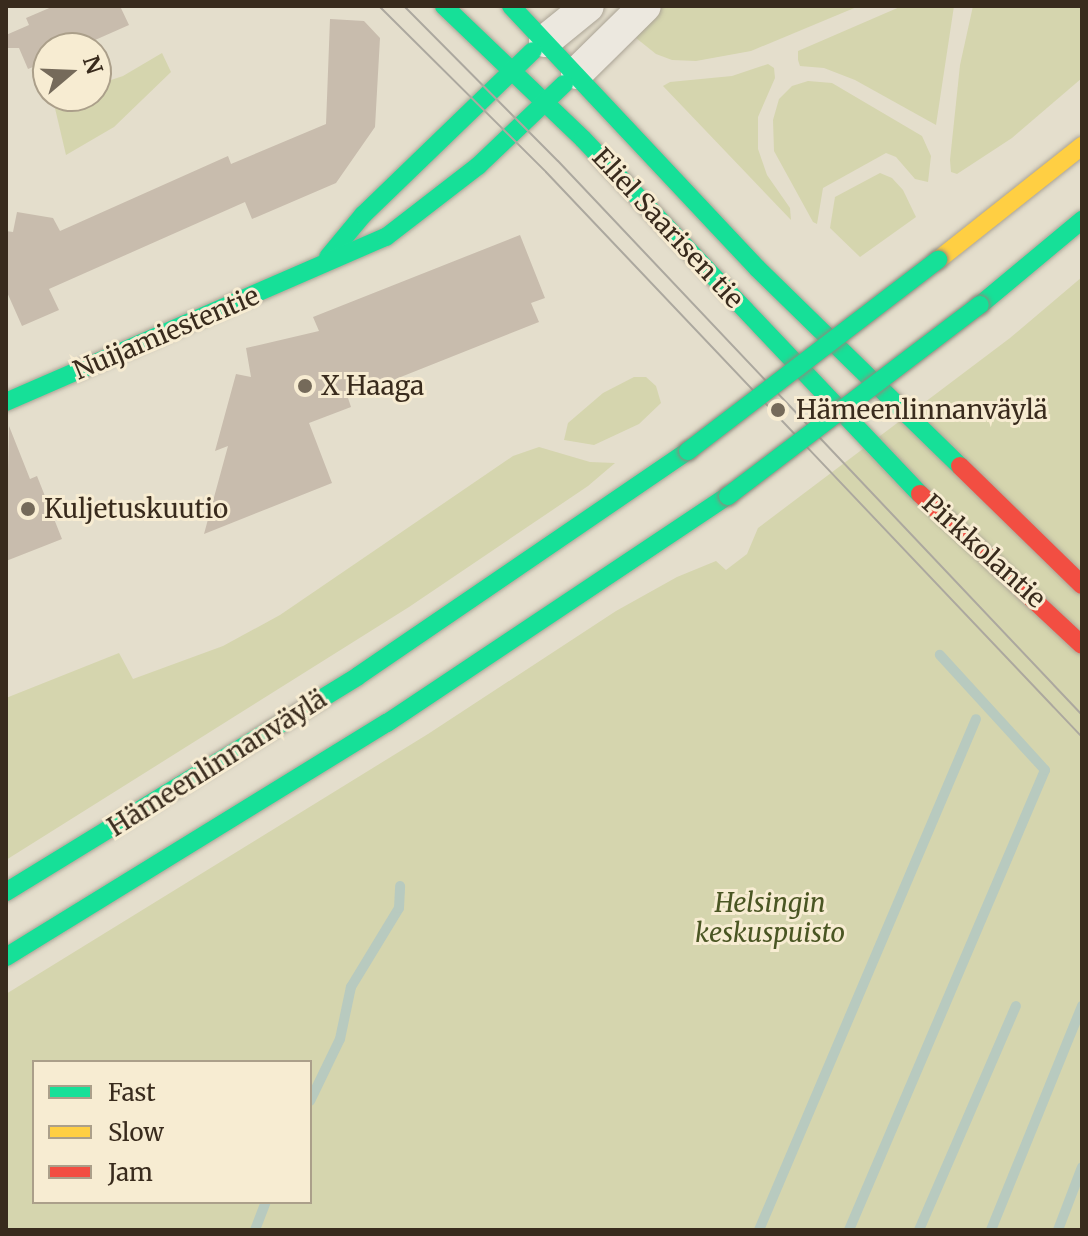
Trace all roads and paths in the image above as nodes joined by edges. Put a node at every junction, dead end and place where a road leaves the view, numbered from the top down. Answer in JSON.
{"nodes":[{"id":1,"x":444,"y":6,"type":"edge"},
{"id":2,"x":511,"y":6,"type":"edge"},
{"id":3,"x":588,"y":6,"type":"edge"},
{"id":4,"x":645,"y":6,"type":"edge"},
{"id":5,"x":545,"y":41,"type":"junction"},
{"id":6,"x":511,"y":71,"type":"junction"},
{"id":7,"x":577,"y":73,"type":"junction"},
{"id":8,"x":544,"y":102,"type":"junction"},
{"id":9,"x":1082,"y":146,"type":"edge"},
{"id":10,"x":1082,"y":220,"type":"edge"},
{"id":11,"x":324,"y":262,"type":"junction"},
{"id":12,"x":6,"y":402,"type":"edge"},
{"id":13,"x":919,"y":429,"type":"joint"},
{"id":14,"x":885,"y":458,"type":"joint"},
{"id":15,"x":1082,"y":585,"type":"edge"},
{"id":16,"x":1082,"y":645,"type":"edge"},
{"id":17,"x":6,"y":892,"type":"edge"},
{"id":18,"x":6,"y":957,"type":"edge"}],
"edges":[{"from":1,"to":6,"type":"main road","name":"Eliel Saarisen tie"},
{"from":2,"to":5,"type":"main road","name":"Eliel Saarisen tie"},
{"from":3,"to":5,"type":"street"},
{"from":4,"to":7,"type":"street"},
{"from":5,"to":6,"type":"main road","name":"Nuijamiestentie"},
{"from":5,"to":7,"type":"main road","name":"Eliel Saarisen tie"},
{"from":6,"to":8,"type":"main road","name":"Eliel Saarisen tie"},
{"from":6,"to":11,"type":"main road","name":"Nuijamiestentie"},
{"from":7,"to":8,"type":"main road","name":"Nuijamiestentie"},
{"from":7,"to":13,"type":"main road","name":"Eliel Saarisen tie"},
{"from":8,"to":11,"type":"main road","name":"Nuijamiestentie"},
{"from":8,"to":14,"type":"main road","name":"Eliel Saarisen tie"},
{"from":9,"to":17,"type":"main road","name":"Hämeenlinnanväylä","bridge":true},
{"from":10,"to":18,"type":"main road","name":"Hämeenlinnanväylä","bridge":true},
{"from":11,"to":12,"type":"main road","name":"Nuijamiestentie"},
{"from":13,"to":15,"type":"main road","name":"Pirkkolantie"},
{"from":14,"to":16,"type":"main road","name":"Pirkkolantie"}]}
